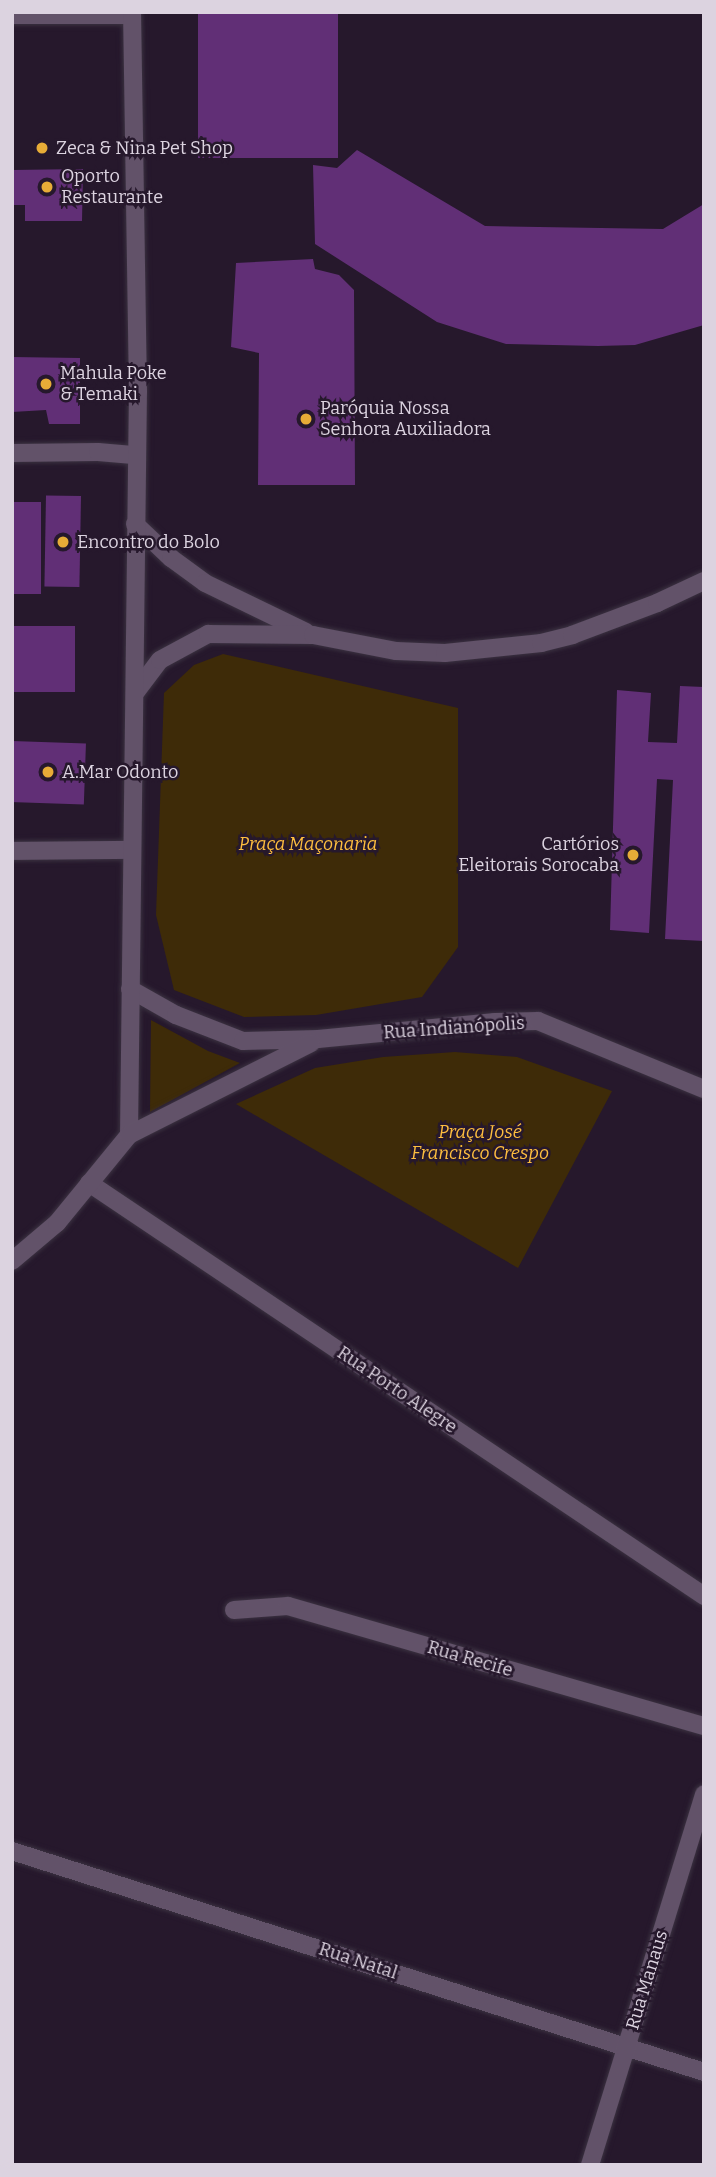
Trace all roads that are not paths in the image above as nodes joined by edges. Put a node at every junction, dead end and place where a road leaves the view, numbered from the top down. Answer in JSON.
{"nodes":[{"id":1,"x":132,"y":14,"type":"edge"},
{"id":2,"x":12,"y":15,"type":"edge"},
{"id":3,"x":12,"y":453,"type":"edge"},
{"id":4,"x":136,"y":455,"type":"junction"},
{"id":5,"x":135,"y":524,"type":"junction"},
{"id":6,"x":704,"y":581,"type":"edge"},
{"id":7,"x":313,"y":635,"type":"junction"},
{"id":8,"x":135,"y":693,"type":"junction"},
{"id":9,"x":132,"y":850,"type":"junction"},
{"id":10,"x":12,"y":851,"type":"edge"},
{"id":11,"x":130,"y":989,"type":"junction"},
{"id":12,"x":318,"y":1039,"type":"junction"},
{"id":13,"x":704,"y":1089,"type":"edge"},
{"id":14,"x":129,"y":1135,"type":"junction"},
{"id":15,"x":89,"y":1183,"type":"junction"},
{"id":16,"x":12,"y":1261,"type":"edge"},
{"id":17,"x":704,"y":1596,"type":"edge"},
{"id":18,"x":234,"y":1610,"type":"dead end"},
{"id":19,"x":704,"y":1727,"type":"edge"},
{"id":20,"x":704,"y":1794,"type":"edge"},
{"id":21,"x":12,"y":1851,"type":"edge"},
{"id":22,"x":627,"y":2047,"type":"junction"},
{"id":23,"x":704,"y":2072,"type":"edge"},
{"id":24,"x":590,"y":2165,"type":"edge"}],
"edges":[{"from":1,"to":2,"type":"street"},
{"from":1,"to":4,"type":"street"},
{"from":3,"to":4,"type":"street"},
{"from":4,"to":5,"type":"street"},
{"from":5,"to":7,"type":"street"},
{"from":5,"to":8,"type":"street"},
{"from":6,"to":7,"type":"street"},
{"from":7,"to":8,"type":"street"},
{"from":8,"to":9,"type":"street"},
{"from":9,"to":10,"type":"street"},
{"from":9,"to":11,"type":"street"},
{"from":11,"to":12,"type":"street","name":"Rua Indianópolis"},
{"from":11,"to":14,"type":"street"},
{"from":12,"to":13,"type":"street","name":"Rua Indianópolis"},
{"from":12,"to":14,"type":"street","name":"Rua Indianópolis"},
{"from":14,"to":15,"type":"street"},
{"from":15,"to":16,"type":"street"},
{"from":15,"to":17,"type":"street","name":"Rua Porto Alegre"},
{"from":18,"to":19,"type":"street","name":"Rua Recife"},
{"from":20,"to":22,"type":"street","name":"Rua Manaus"},
{"from":21,"to":22,"type":"street","name":"Rua Natal"},
{"from":22,"to":23,"type":"street","name":"Rua Natal"},
{"from":22,"to":24,"type":"street","name":"Rua Manaus"}]}
